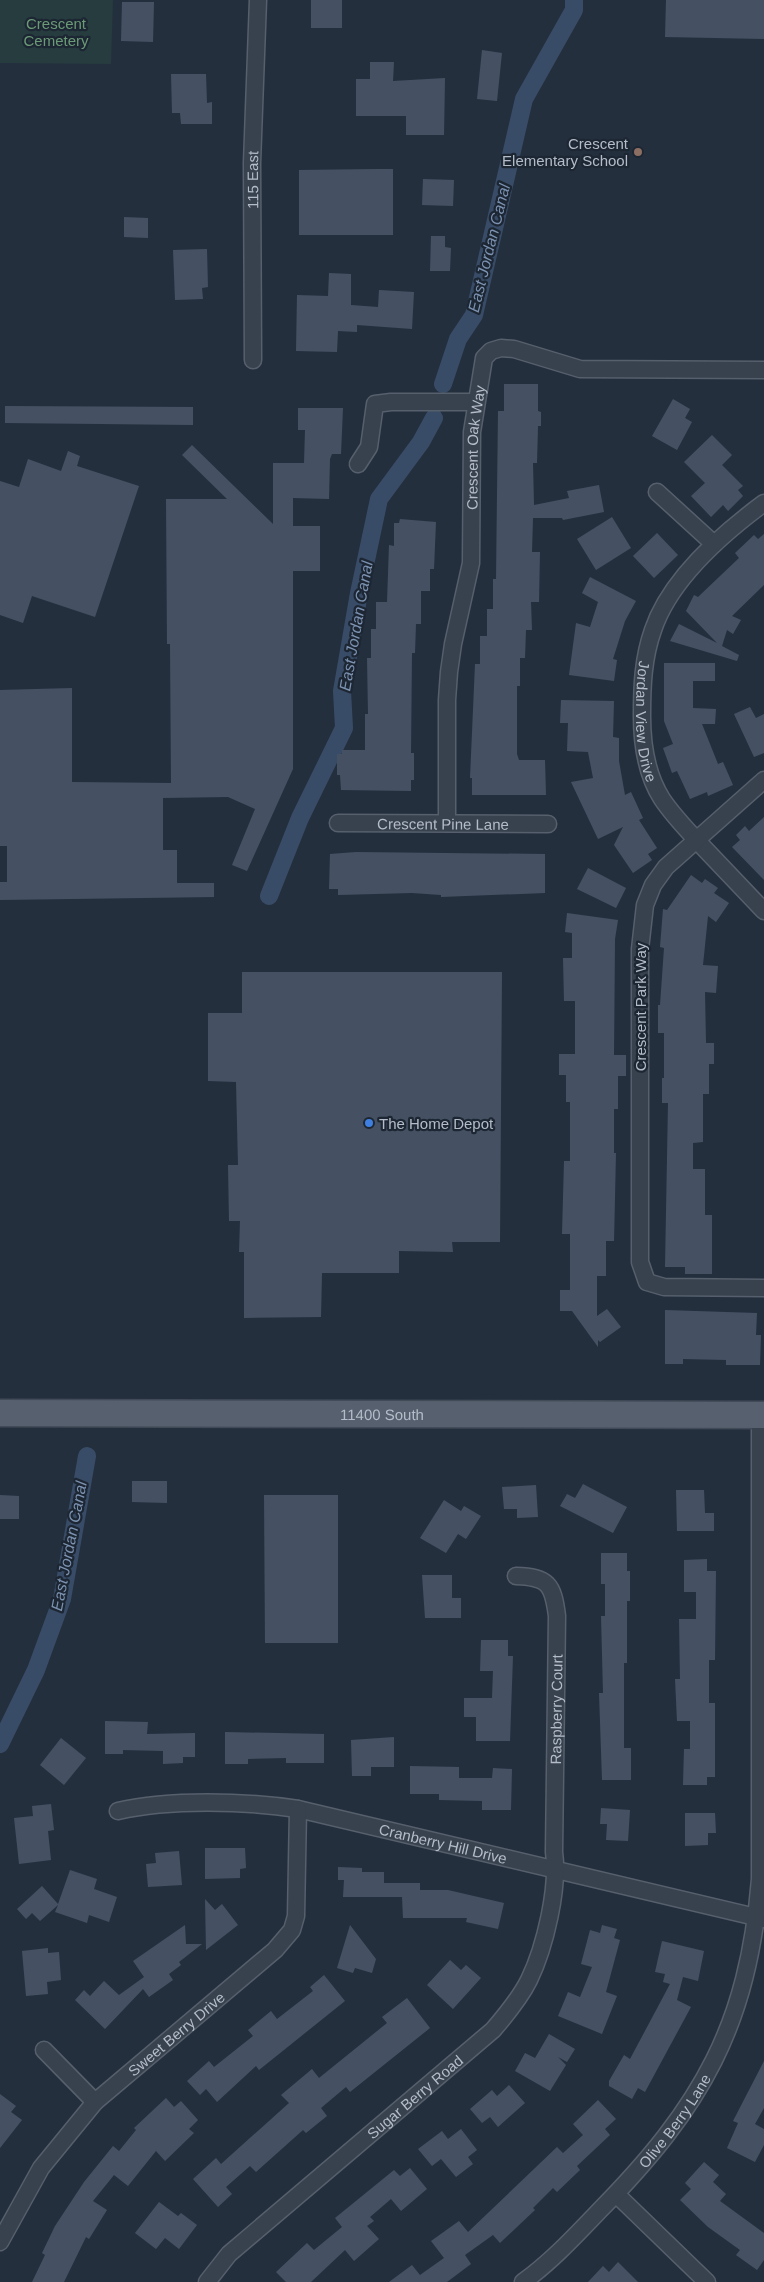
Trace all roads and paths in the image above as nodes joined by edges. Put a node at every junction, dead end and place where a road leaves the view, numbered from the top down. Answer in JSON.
{"nodes":[{"id":1,"x":258,"y":0,"type":"edge"},
{"id":2,"x":253,"y":360,"type":"dead end"},
{"id":3,"x":764,"y":370,"type":"edge"},
{"id":4,"x":475,"y":402,"type":"junction"},
{"id":5,"x":358,"y":464,"type":"dead end"},
{"id":6,"x":657,"y":492,"type":"dead end"},
{"id":7,"x":764,"y":503,"type":"edge"},
{"id":8,"x":714,"y":544,"type":"junction"},
{"id":9,"x":764,"y":780,"type":"edge"},
{"id":10,"x":338,"y":823,"type":"dead end"},
{"id":11,"x":447,"y":824,"type":"junction"},
{"id":12,"x":548,"y":824,"type":"dead end"},
{"id":13,"x":696,"y":839,"type":"junction"},
{"id":14,"x":764,"y":911,"type":"edge"},
{"id":15,"x":764,"y":1288,"type":"edge"},
{"id":16,"x":0,"y":1413,"type":"edge"},
{"id":17,"x":762,"y":1415,"type":"edge"},
{"id":18,"x":516,"y":1576,"type":"dead end"},
{"id":19,"x":298,"y":1809,"type":"junction"},
{"id":20,"x":118,"y":1811,"type":"dead end"},
{"id":21,"x":557,"y":1870,"type":"junction"},
{"id":22,"x":760,"y":1918,"type":"edge"},
{"id":23,"x":44,"y":2050,"type":"dead end"},
{"id":24,"x":95,"y":2102,"type":"junction"},
{"id":25,"x":616,"y":2194,"type":"junction"},
{"id":26,"x":0,"y":2242,"type":"edge"},
{"id":27,"x":207,"y":2282,"type":"edge"},
{"id":28,"x":522,"y":2282,"type":"edge"},
{"id":29,"x":707,"y":2282,"type":"edge"}],
"edges":[{"from":1,"to":2,"type":"street","name":"115 East"},
{"from":3,"to":4,"type":"street","name":"Crescent Oak Way"},
{"from":4,"to":5,"type":"street"},
{"from":4,"to":11,"type":"street","name":"Crescent Oak Way"},
{"from":6,"to":8,"type":"street"},
{"from":7,"to":8,"type":"street","name":"Jordan View Drive"},
{"from":8,"to":13,"type":"street","name":"Jordan View Drive"},
{"from":9,"to":13,"type":"street","name":"Crescent Park Way"},
{"from":10,"to":11,"type":"street","name":"Crescent Pine Lane"},
{"from":11,"to":12,"type":"street","name":"Crescent Pine Lane"},
{"from":13,"to":14,"type":"street","name":"Jordan View Drive"},
{"from":13,"to":15,"type":"street","name":"Crescent Park Way"},
{"from":16,"to":17,"type":"main road","name":"11400 South"},
{"from":17,"to":22,"type":"street","name":"Olive Berry Lane"},
{"from":18,"to":21,"type":"street","name":"Raspberry Court"},
{"from":19,"to":20,"type":"street","name":"Cranberry Hill Drive"},
{"from":19,"to":21,"type":"street","name":"Cranberry Hill Drive"},
{"from":19,"to":24,"type":"street","name":"Sweet Berry Drive"},
{"from":21,"to":22,"type":"street","name":"Cranberry Hill Drive"},
{"from":21,"to":27,"type":"street","name":"Sugar Berry Road"},
{"from":22,"to":25,"type":"street","name":"Olive Berry Lane"},
{"from":23,"to":24,"type":"street"},
{"from":24,"to":26,"type":"street","name":"Sweet Berry Drive"},
{"from":25,"to":28,"type":"street","name":"Olive Berry Lane"},
{"from":25,"to":29,"type":"street"}]}
